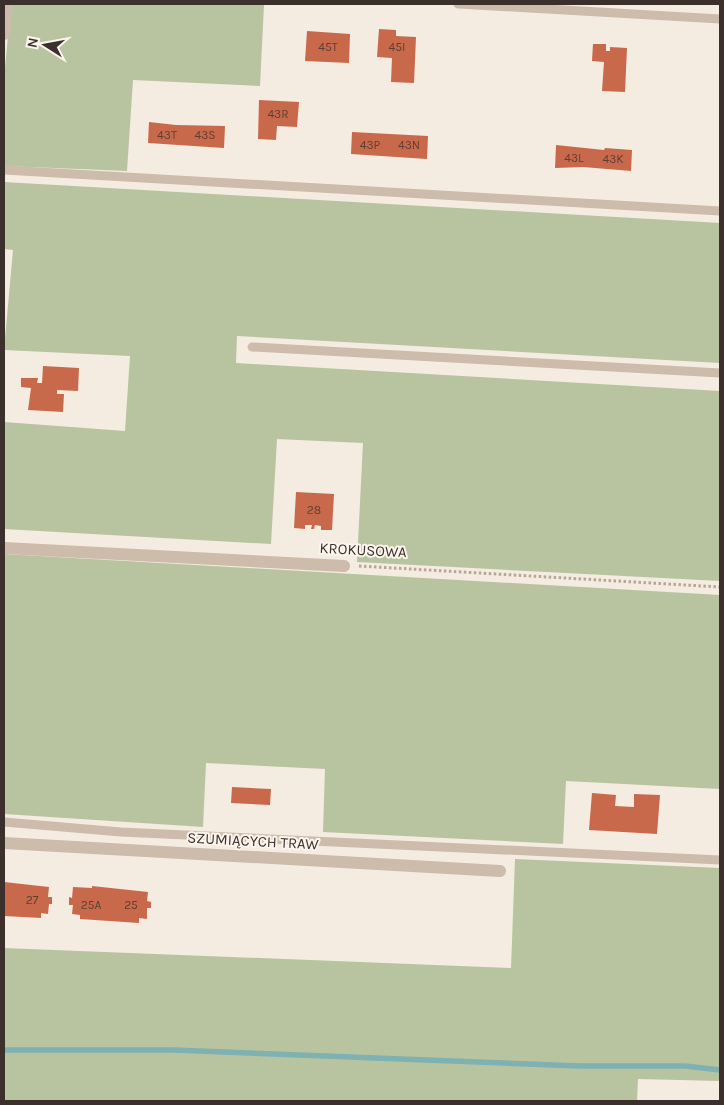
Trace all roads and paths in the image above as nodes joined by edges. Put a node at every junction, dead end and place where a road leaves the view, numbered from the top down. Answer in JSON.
{"nodes":[{"id":1,"x":7,"y":4,"type":"edge"},
{"id":2,"x":458,"y":4,"type":"edge"},
{"id":3,"x":720,"y":19,"type":"edge"},
{"id":4,"x":4,"y":34,"type":"edge"},
{"id":5,"x":4,"y":170,"type":"edge"},
{"id":6,"x":720,"y":211,"type":"edge"},
{"id":7,"x":252,"y":347,"type":"dead end"},
{"id":8,"x":720,"y":373,"type":"edge"},
{"id":9,"x":4,"y":548,"type":"edge"},
{"id":10,"x":344,"y":566,"type":"joint"},
{"id":11,"x":720,"y":587,"type":"edge"},
{"id":12,"x":4,"y":822,"type":"edge"},
{"id":13,"x":4,"y":843,"type":"edge"},
{"id":14,"x":720,"y":860,"type":"edge"},
{"id":15,"x":500,"y":871,"type":"dead end"}],
"edges":[{"from":1,"to":4,"type":"street"},
{"from":2,"to":3,"type":"lane"},
{"from":5,"to":6,"type":"lane"},
{"from":7,"to":8,"type":"lane"},
{"from":9,"to":10,"type":"street","name":"KROKUSOWA"},
{"from":10,"to":11,"type":"path","name":"KROKUSOWA"},
{"from":12,"to":14,"type":"lane"},
{"from":13,"to":15,"type":"street","name":"SZUMIĄCYCH TRAW"}]}
